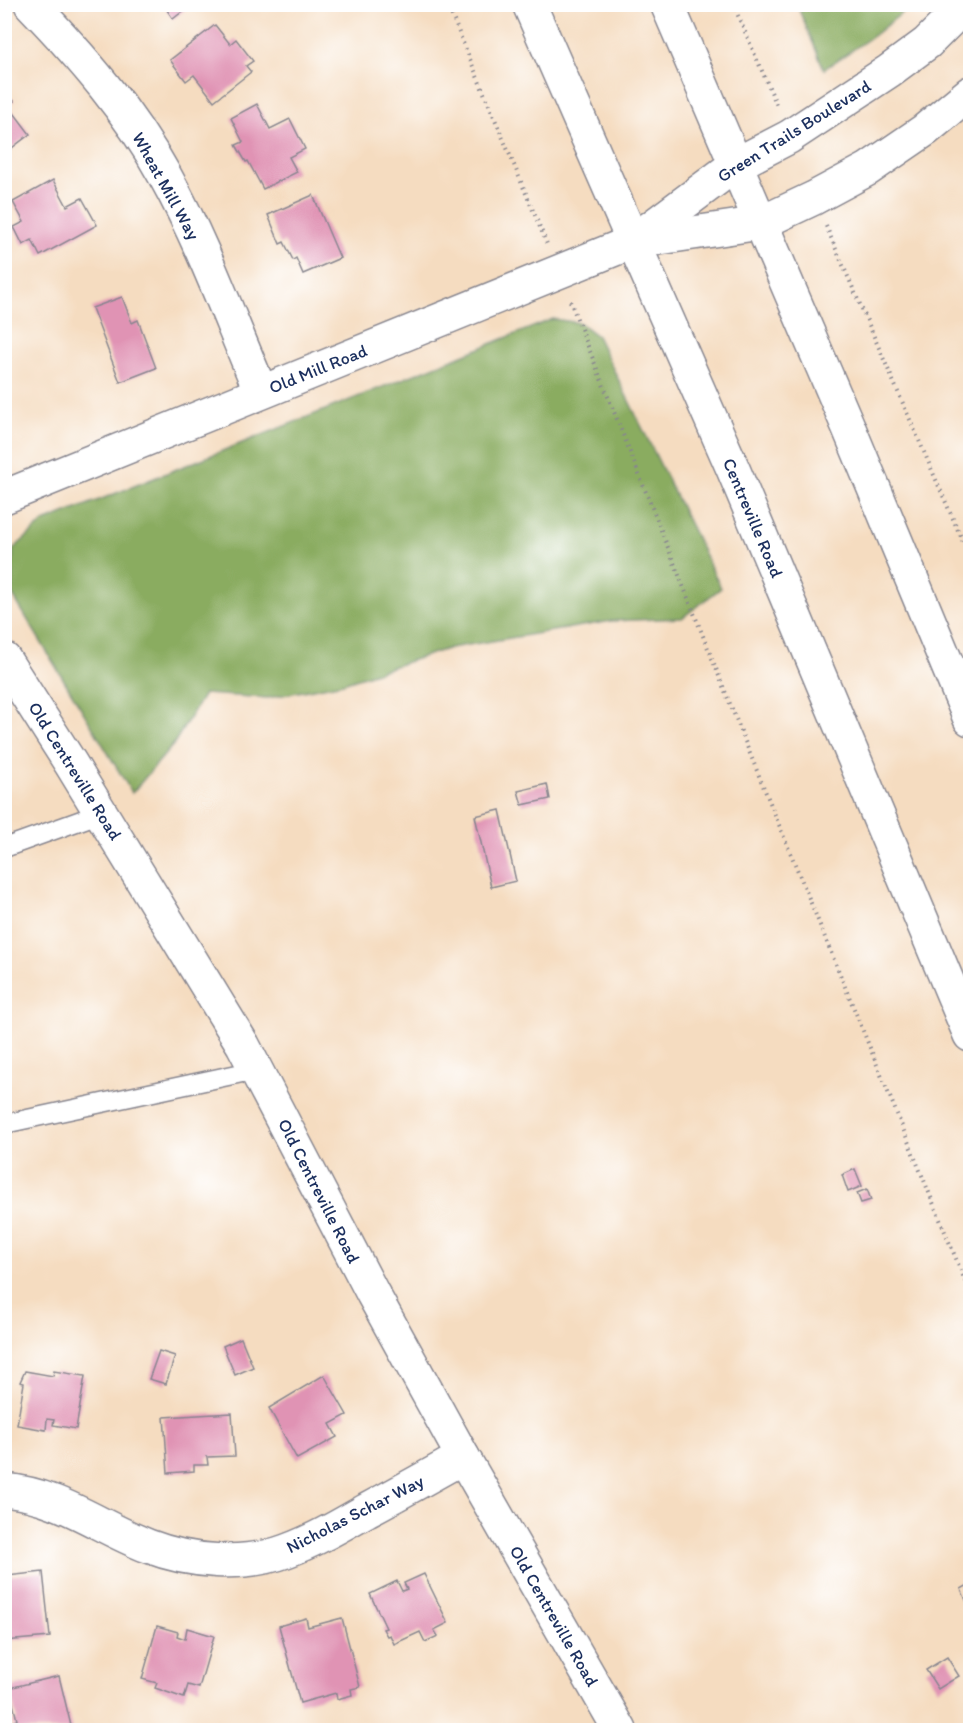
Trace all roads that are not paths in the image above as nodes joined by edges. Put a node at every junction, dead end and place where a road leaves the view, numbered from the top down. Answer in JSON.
{"nodes":[{"id":1,"x":31,"y":4,"type":"edge"},
{"id":2,"x":528,"y":4,"type":"edge"},
{"id":3,"x":667,"y":4,"type":"edge"},
{"id":4,"x":966,"y":4,"type":"edge"},
{"id":5,"x":970,"y":93,"type":"edge"},
{"id":6,"x":735,"y":165,"type":"junction"},
{"id":7,"x":761,"y":222,"type":"junction"},
{"id":8,"x":632,"y":242,"type":"junction"},
{"id":9,"x":261,"y":392,"type":"junction"},
{"id":10,"x":4,"y":497,"type":"edge"},
{"id":11,"x":4,"y":659,"type":"edge"},
{"id":12,"x":970,"y":719,"type":"edge"},
{"id":13,"x":101,"y":813,"type":"junction"},
{"id":14,"x":4,"y":848,"type":"edge"},
{"id":15,"x":970,"y":1035,"type":"edge"},
{"id":16,"x":256,"y":1070,"type":"junction"},
{"id":17,"x":4,"y":1124,"type":"edge"},
{"id":18,"x":463,"y":1457,"type":"junction"},
{"id":19,"x":4,"y":1490,"type":"edge"},
{"id":20,"x":620,"y":1731,"type":"edge"}],
"edges":[{"from":1,"to":9,"type":"main road","name":"Wheat Mill Way"},
{"from":2,"to":8,"type":"main road","name":"Centreville Road"},
{"from":3,"to":6,"type":"main road"},
{"from":4,"to":6,"type":"main road","name":"Green Trails Boulevard"},
{"from":5,"to":7,"type":"main road"},
{"from":6,"to":7,"type":"main road"},
{"from":6,"to":8,"type":"main road","name":"Green Trails Boulevard"},
{"from":7,"to":8,"type":"main road"},
{"from":7,"to":12,"type":"main road"},
{"from":8,"to":9,"type":"main road","name":"Old Mill Road"},
{"from":8,"to":15,"type":"main road","name":"Centreville Road"},
{"from":9,"to":10,"type":"main road","name":"Old Mill Road"},
{"from":11,"to":13,"type":"main road","name":"Old Centreville Road"},
{"from":13,"to":14,"type":"lane"},
{"from":13,"to":16,"type":"main road","name":"Old Centreville Road"},
{"from":16,"to":17,"type":"lane"},
{"from":16,"to":18,"type":"main road","name":"Old Centreville Road"},
{"from":18,"to":19,"type":"main road","name":"Nicholas Schar Way"},
{"from":18,"to":20,"type":"main road","name":"Old Centreville Road"}]}
